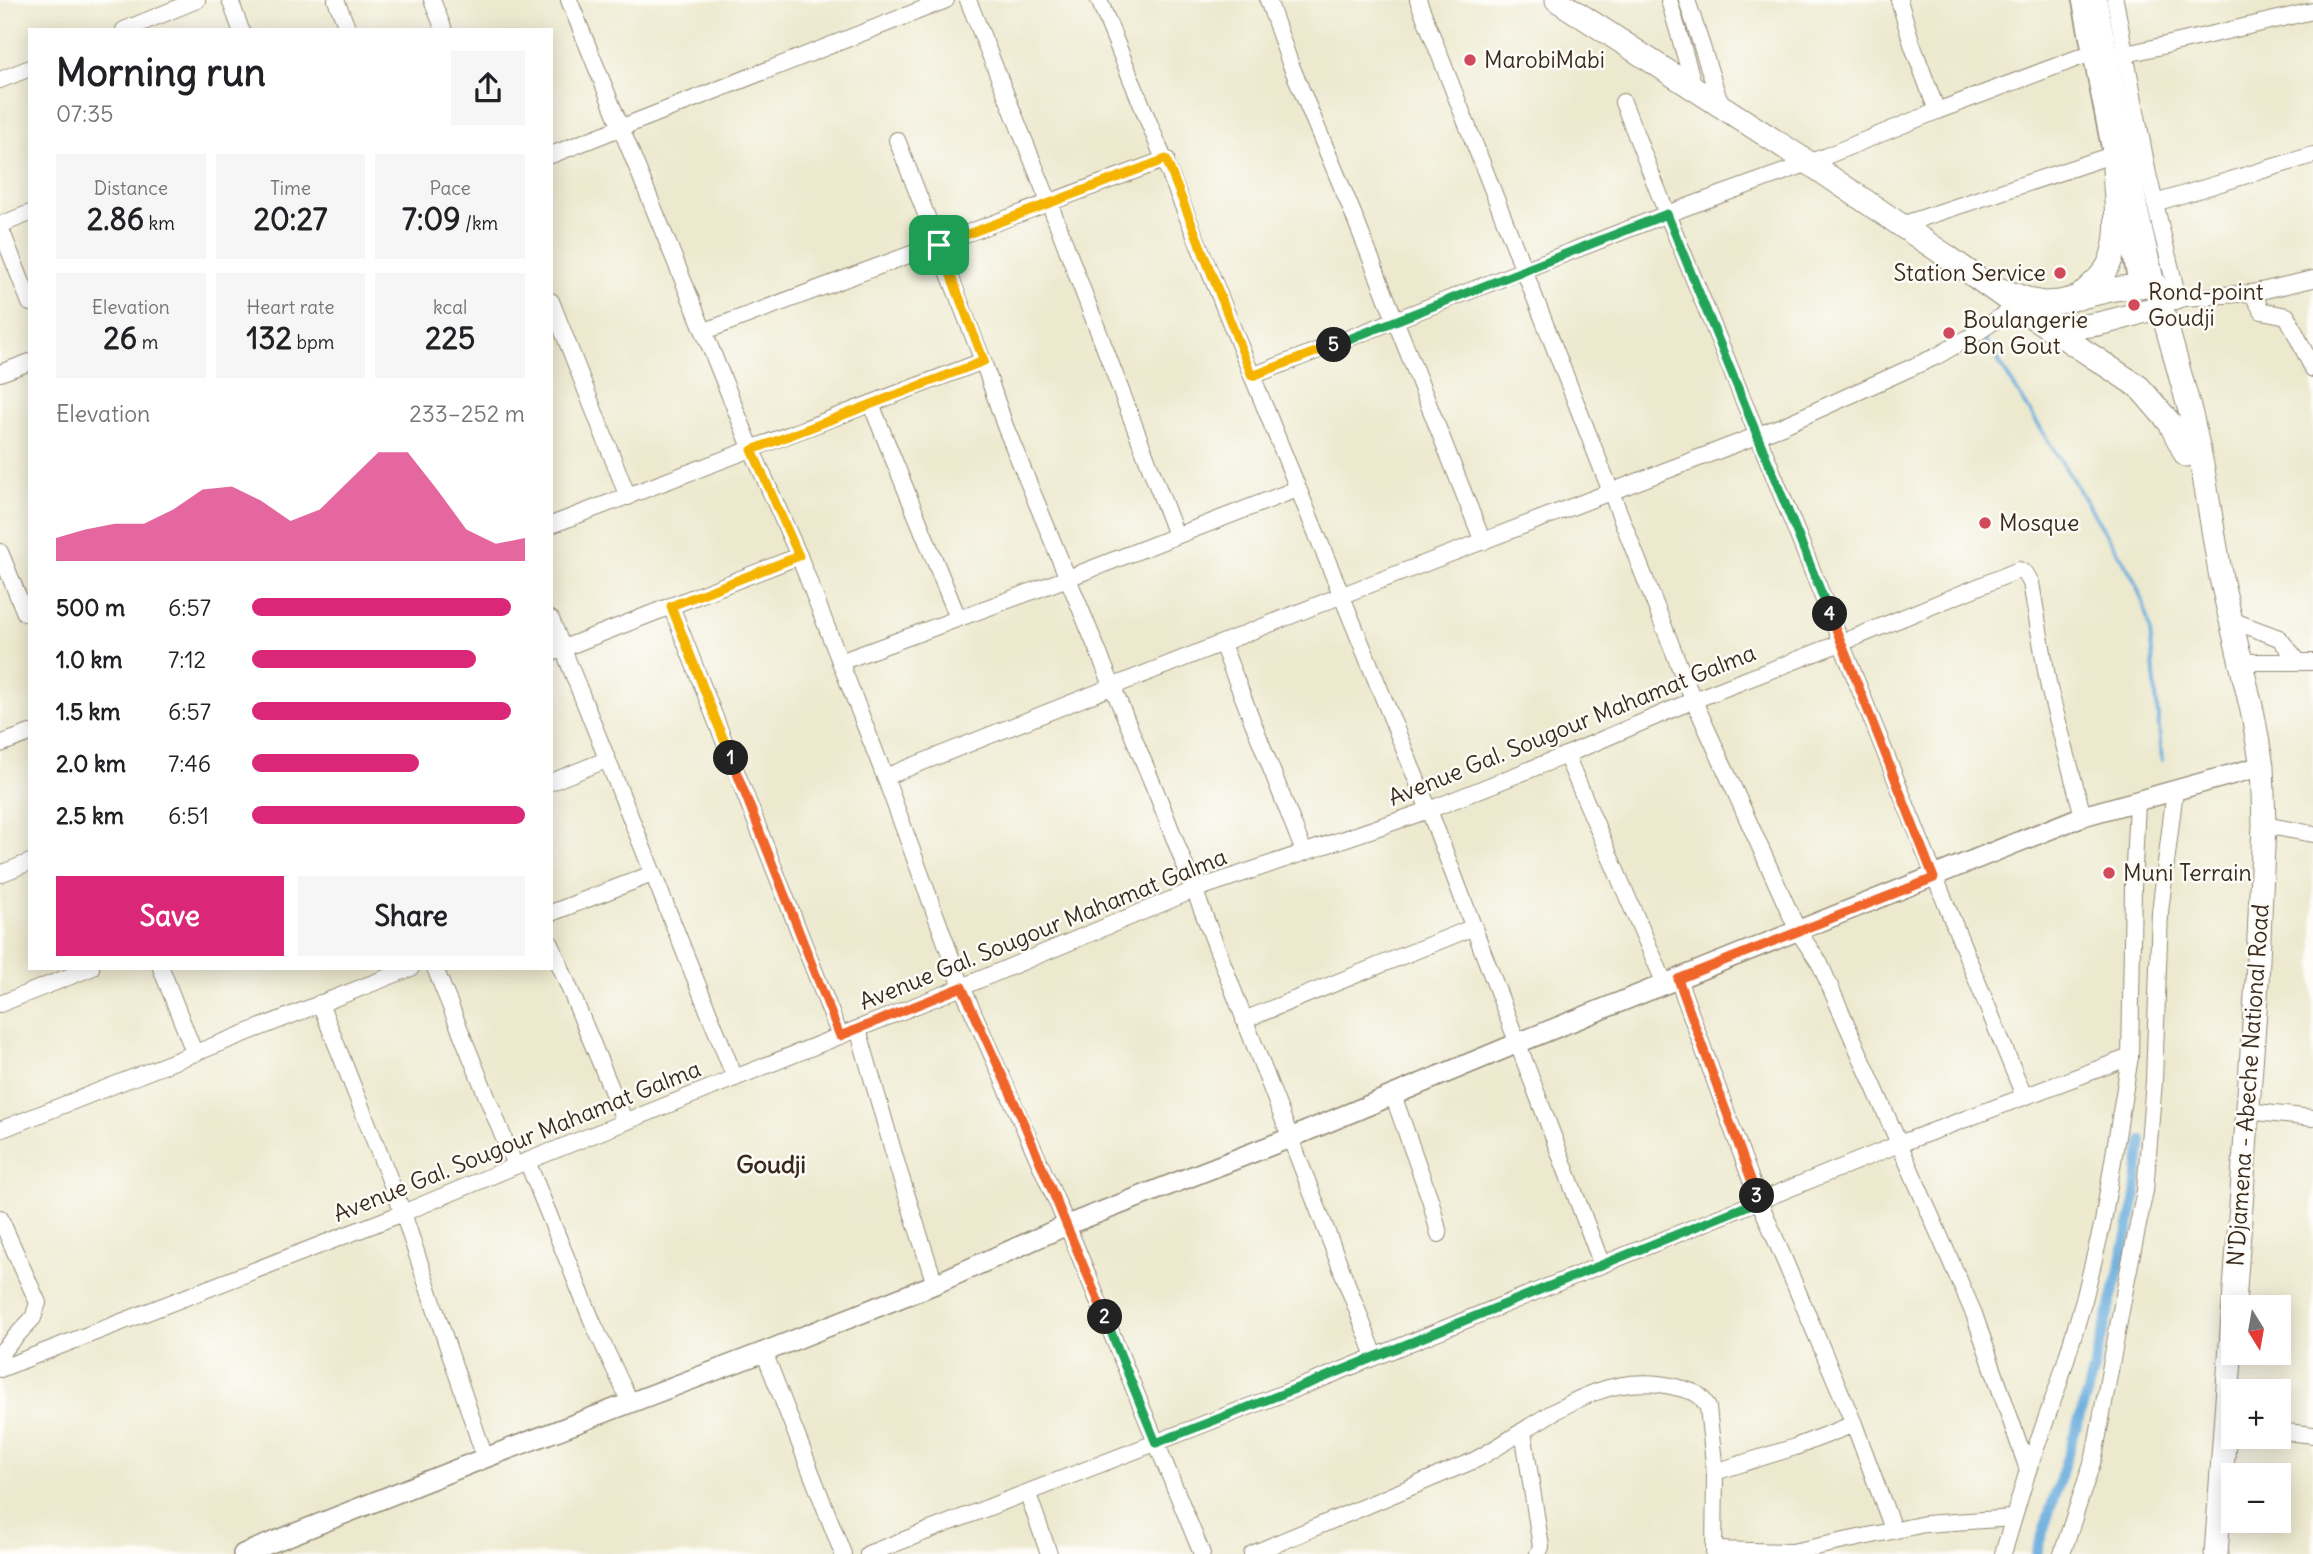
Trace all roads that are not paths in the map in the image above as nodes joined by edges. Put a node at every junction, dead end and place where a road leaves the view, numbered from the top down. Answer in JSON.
{"nodes":[{"id":1,"x":197,"y":0,"type":"edge"},
{"id":2,"x":230,"y":0,"type":"edge"},
{"id":3,"x":336,"y":0,"type":"edge"},
{"id":4,"x":432,"y":0,"type":"edge"},
{"id":5,"x":569,"y":0,"type":"edge"},
{"id":6,"x":946,"y":0,"type":"edge"},
{"id":7,"x":968,"y":0,"type":"edge"},
{"id":8,"x":1099,"y":0,"type":"edge"},
{"id":9,"x":1268,"y":0,"type":"edge"},
{"id":10,"x":1418,"y":0,"type":"edge"},
{"id":11,"x":1557,"y":0,"type":"edge"},
{"id":12,"x":1669,"y":0,"type":"edge"},
{"id":13,"x":1687,"y":0,"type":"edge"},
{"id":14,"x":1899,"y":0,"type":"edge"},
{"id":15,"x":2081,"y":0,"type":"edge"},
{"id":16,"x":2097,"y":0,"type":"edge"},
{"id":17,"x":2115,"y":0,"type":"edge"},
{"id":18,"x":2313,"y":11,"type":"edge"},
{"id":19,"x":129,"y":28,"type":"edge"},
{"id":20,"x":240,"y":28,"type":"edge"},
{"id":21,"x":347,"y":28,"type":"edge"},
{"id":22,"x":443,"y":28,"type":"edge"},
{"id":23,"x":2109,"y":55,"type":"junction"},
{"id":24,"x":28,"y":69,"type":"edge"},
{"id":25,"x":0,"y":80,"type":"edge"},
{"id":26,"x":1695,"y":90,"type":"junction"},
{"id":27,"x":1623,"y":102,"type":"dead end"},
{"id":28,"x":1721,"y":106,"type":"junction"},
{"id":29,"x":1937,"y":111,"type":"junction"},
{"id":30,"x":620,"y":129,"type":"junction"},
{"id":31,"x":897,"y":140,"type":"dead end"},
{"id":32,"x":553,"y":154,"type":"edge"},
{"id":33,"x":2313,"y":155,"type":"edge"},
{"id":34,"x":1166,"y":159,"type":"junction"},
{"id":35,"x":2113,"y":161,"type":"junction"},
{"id":36,"x":1809,"y":163,"type":"junction"},
{"id":37,"x":1049,"y":202,"type":"junction"},
{"id":38,"x":2155,"y":203,"type":"junction"},
{"id":39,"x":28,"y":214,"type":"edge"},
{"id":40,"x":1667,"y":214,"type":"junction"},
{"id":41,"x":1901,"y":225,"type":"junction"},
{"id":42,"x":0,"y":226,"type":"edge"},
{"id":43,"x":939,"y":245,"type":"junction"},
{"id":44,"x":1523,"y":270,"type":"junction"},
{"id":45,"x":2313,"y":279,"type":"edge"},
{"id":46,"x":2147,"y":285,"type":"junction"},
{"id":47,"x":1990,"y":286,"type":"junction"},
{"id":48,"x":2252,"y":293,"type":"junction"},
{"id":49,"x":28,"y":298,"type":"edge"},
{"id":50,"x":2078,"y":298,"type":"junction"},
{"id":51,"x":2167,"y":302,"type":"junction"},
{"id":52,"x":553,"y":306,"type":"edge"},
{"id":53,"x":2017,"y":306,"type":"junction"},
{"id":54,"x":2037,"y":318,"type":"junction"},
{"id":55,"x":1395,"y":321,"type":"junction"},
{"id":56,"x":705,"y":331,"type":"junction"},
{"id":57,"x":984,"y":361,"type":"junction"},
{"id":58,"x":28,"y":363,"type":"edge"},
{"id":59,"x":2313,"y":369,"type":"edge"},
{"id":60,"x":0,"y":373,"type":"edge"},
{"id":61,"x":1252,"y":376,"type":"junction"},
{"id":62,"x":871,"y":404,"type":"junction"},
{"id":63,"x":1759,"y":435,"type":"junction"},
{"id":64,"x":752,"y":450,"type":"junction"},
{"id":65,"x":2186,"y":455,"type":"junction"},
{"id":66,"x":1297,"y":489,"type":"junction"},
{"id":67,"x":1611,"y":492,"type":"junction"},
{"id":68,"x":628,"y":497,"type":"junction"},
{"id":69,"x":553,"y":524,"type":"edge"},
{"id":70,"x":1175,"y":535,"type":"junction"},
{"id":71,"x":1483,"y":542,"type":"junction"},
{"id":72,"x":0,"y":552,"type":"edge"},
{"id":73,"x":799,"y":556,"type":"junction"},
{"id":74,"x":1068,"y":578,"type":"junction"},
{"id":75,"x":2221,"y":578,"type":"junction"},
{"id":76,"x":1340,"y":596,"type":"junction"},
{"id":77,"x":671,"y":606,"type":"junction"},
{"id":78,"x":25,"y":613,"type":"dead end"},
{"id":79,"x":958,"y":618,"type":"junction"},
{"id":80,"x":553,"y":629,"type":"edge"},
{"id":81,"x":2234,"y":629,"type":"junction"},
{"id":82,"x":1842,"y":642,"type":"junction"},
{"id":83,"x":1222,"y":644,"type":"junction"},
{"id":84,"x":557,"y":650,"type":"edge"},
{"id":85,"x":840,"y":662,"type":"junction"},
{"id":86,"x":2306,"y":662,"type":"edge"},
{"id":87,"x":1111,"y":687,"type":"junction"},
{"id":88,"x":1694,"y":700,"type":"junction"},
{"id":89,"x":28,"y":734,"type":"edge"},
{"id":90,"x":0,"y":744,"type":"edge"},
{"id":91,"x":1566,"y":755,"type":"junction"},
{"id":92,"x":606,"y":760,"type":"junction"},
{"id":93,"x":2262,"y":766,"type":"junction"},
{"id":94,"x":885,"y":777,"type":"junction"},
{"id":95,"x":553,"y":781,"type":"edge"},
{"id":96,"x":2175,"y":790,"type":"junction"},
{"id":97,"x":2137,"y":802,"type":"junction"},
{"id":98,"x":1429,"y":810,"type":"junction"},
{"id":99,"x":2083,"y":816,"type":"junction"},
{"id":100,"x":2264,"y":825,"type":"junction"},
{"id":101,"x":2313,"y":834,"type":"edge"},
{"id":102,"x":1304,"y":852,"type":"junction"},
{"id":103,"x":28,"y":863,"type":"edge"},
{"id":104,"x":0,"y":874,"type":"edge"},
{"id":105,"x":652,"y":874,"type":"junction"},
{"id":106,"x":1934,"y":878,"type":"junction"},
{"id":107,"x":1194,"y":890,"type":"junction"},
{"id":108,"x":553,"y":912,"type":"edge"},
{"id":109,"x":1474,"y":927,"type":"junction"},
{"id":110,"x":1798,"y":931,"type":"junction"},
{"id":111,"x":553,"y":949,"type":"edge"},
{"id":112,"x":86,"y":970,"type":"edge"},
{"id":113,"x":162,"y":970,"type":"edge"},
{"id":114,"x":406,"y":970,"type":"edge"},
{"id":115,"x":436,"y":970,"type":"edge"},
{"id":116,"x":1671,"y":982,"type":"junction"},
{"id":117,"x":962,"y":987,"type":"junction"},
{"id":118,"x":320,"y":1003,"type":"junction"},
{"id":119,"x":0,"y":1004,"type":"edge"},
{"id":120,"x":1244,"y":1020,"type":"junction"},
{"id":121,"x":858,"y":1029,"type":"junction"},
{"id":122,"x":840,"y":1036,"type":"junction"},
{"id":123,"x":1518,"y":1043,"type":"junction"},
{"id":124,"x":194,"y":1052,"type":"junction"},
{"id":125,"x":2130,"y":1057,"type":"junction"},
{"id":126,"x":735,"y":1078,"type":"junction"},
{"id":127,"x":1393,"y":1095,"type":"junction"},
{"id":128,"x":2024,"y":1096,"type":"junction"},
{"id":129,"x":2247,"y":1111,"type":"junction"},
{"id":130,"x":2313,"y":1118,"type":"edge"},
{"id":131,"x":625,"y":1122,"type":"junction"},
{"id":132,"x":0,"y":1130,"type":"edge"},
{"id":133,"x":1290,"y":1138,"type":"junction"},
{"id":134,"x":1899,"y":1144,"type":"junction"},
{"id":135,"x":521,"y":1164,"type":"junction"},
{"id":136,"x":1759,"y":1201,"type":"junction"},
{"id":137,"x":403,"y":1213,"type":"junction"},
{"id":138,"x":0,"y":1217,"type":"edge"},
{"id":139,"x":1067,"y":1225,"type":"junction"},
{"id":140,"x":1439,"y":1234,"type":"dead end"},
{"id":141,"x":1602,"y":1265,"type":"junction"},
{"id":142,"x":935,"y":1284,"type":"junction"},
{"id":143,"x":764,"y":1353,"type":"junction"},
{"id":144,"x":1375,"y":1356,"type":"junction"},
{"id":145,"x":2,"y":1368,"type":"edge"},
{"id":146,"x":2232,"y":1379,"type":"edge"},
{"id":147,"x":630,"y":1402,"type":"junction"},
{"id":148,"x":1854,"y":1424,"type":"junction"},
{"id":149,"x":1523,"y":1431,"type":"junction"},
{"id":150,"x":2291,"y":1432,"type":"edge"},
{"id":151,"x":2313,"y":1435,"type":"edge"},
{"id":152,"x":1156,"y":1443,"type":"junction"},
{"id":153,"x":2227,"y":1449,"type":"edge"},
{"id":154,"x":485,"y":1458,"type":"junction"},
{"id":155,"x":2028,"y":1470,"type":"junction"},
{"id":156,"x":1716,"y":1472,"type":"junction"},
{"id":157,"x":1028,"y":1494,"type":"junction"},
{"id":158,"x":2013,"y":1518,"type":"junction"},
{"id":159,"x":1893,"y":1529,"type":"junction"},
{"id":160,"x":1714,"y":1552,"type":"edge"},
{"id":161,"x":243,"y":1554,"type":"edge"},
{"id":162,"x":843,"y":1554,"type":"edge"},
{"id":163,"x":868,"y":1554,"type":"edge"},
{"id":164,"x":1049,"y":1554,"type":"edge"},
{"id":165,"x":1202,"y":1554,"type":"edge"},
{"id":166,"x":1252,"y":1554,"type":"edge"},
{"id":167,"x":1538,"y":1554,"type":"edge"},
{"id":168,"x":2003,"y":1554,"type":"edge"},
{"id":169,"x":2062,"y":1554,"type":"edge"},
{"id":170,"x":2216,"y":1554,"type":"edge"}],
"edges":[{"from":1,"to":19,"type":"street"},
{"from":2,"to":20,"type":"street"},
{"from":3,"to":21,"type":"street"},
{"from":4,"to":22,"type":"street"},
{"from":5,"to":30,"type":"street"},
{"from":6,"to":30,"type":"street"},
{"from":7,"to":37,"type":"street"},
{"from":8,"to":34,"type":"street"},
{"from":9,"to":55,"type":"street"},
{"from":10,"to":44,"type":"street"},
{"from":11,"to":26,"type":"highway"},
{"from":12,"to":26,"type":"street"},
{"from":13,"to":28,"type":"street"},
{"from":14,"to":29,"type":"street"},
{"from":15,"to":23,"type":"main road"},
{"from":16,"to":23,"type":"main road"},
{"from":17,"to":23,"type":"street"},
{"from":18,"to":23,"type":"street"},
{"from":23,"to":29,"type":"street"},
{"from":23,"to":35,"type":"main road"},
{"from":23,"to":38,"type":"street"},
{"from":23,"to":46,"type":"main road"},
{"from":24,"to":25,"type":"street"},
{"from":26,"to":28,"type":"highway"},
{"from":27,"to":40,"type":"street"},
{"from":28,"to":36,"type":"highway"},
{"from":29,"to":36,"type":"street"},
{"from":30,"to":32,"type":"street"},
{"from":30,"to":56,"type":"street"},
{"from":31,"to":43,"type":"street"},
{"from":33,"to":38,"type":"street"},
{"from":34,"to":37,"type":"street"},
{"from":34,"to":61,"type":"street"},
{"from":35,"to":41,"type":"street"},
{"from":35,"to":46,"type":"main road"},
{"from":35,"to":50,"type":"highway"},
{"from":36,"to":40,"type":"street"},
{"from":36,"to":41,"type":"highway"},
{"from":37,"to":43,"type":"street"},
{"from":37,"to":70,"type":"street"},
{"from":38,"to":51,"type":"street"},
{"from":39,"to":42,"type":"street"},
{"from":40,"to":44,"type":"street"},
{"from":40,"to":63,"type":"street"},
{"from":41,"to":47,"type":"highway"},
{"from":42,"to":49,"type":"street"},
{"from":43,"to":56,"type":"street"},
{"from":43,"to":57,"type":"street"},
{"from":44,"to":55,"type":"street"},
{"from":44,"to":67,"type":"street"},
{"from":45,"to":48,"type":"street"},
{"from":46,"to":50,"type":"highway"},
{"from":46,"to":51,"type":"highway"},
{"from":47,"to":50,"type":"highway"},
{"from":47,"to":53,"type":"highway"},
{"from":48,"to":51,"type":"street"},
{"from":48,"to":59,"type":"street"},
{"from":51,"to":54,"type":"highway"},
{"from":51,"to":65,"type":"highway"},
{"from":51,"to":75,"type":"highway"},
{"from":52,"to":68,"type":"street"},
{"from":53,"to":54,"type":"highway"},
{"from":53,"to":63,"type":"street"},
{"from":54,"to":65,"type":"highway"},
{"from":55,"to":61,"type":"street"},
{"from":55,"to":71,"type":"street"},
{"from":56,"to":64,"type":"street"},
{"from":57,"to":62,"type":"street"},
{"from":57,"to":74,"type":"street"},
{"from":58,"to":60,"type":"street"},
{"from":61,"to":66,"type":"street"},
{"from":62,"to":64,"type":"street"},
{"from":62,"to":79,"type":"street"},
{"from":63,"to":67,"type":"street"},
{"from":63,"to":82,"type":"street"},
{"from":64,"to":68,"type":"street"},
{"from":64,"to":73,"type":"street"},
{"from":65,"to":75,"type":"highway"},
{"from":66,"to":70,"type":"street"},
{"from":66,"to":76,"type":"street"},
{"from":67,"to":71,"type":"street"},
{"from":67,"to":88,"type":"street"},
{"from":68,"to":69,"type":"street"},
{"from":70,"to":74,"type":"street"},
{"from":71,"to":76,"type":"street"},
{"from":72,"to":78,"type":"street"},
{"from":73,"to":77,"type":"street"},
{"from":73,"to":85,"type":"street"},
{"from":74,"to":79,"type":"street"},
{"from":74,"to":87,"type":"street"},
{"from":75,"to":81,"type":"highway","name":"N'Djamena - Abeche National Road"},
{"from":76,"to":83,"type":"street"},
{"from":76,"to":98,"type":"street"},
{"from":77,"to":84,"type":"street"},
{"from":77,"to":122,"type":"street"},
{"from":79,"to":85,"type":"street"},
{"from":80,"to":84,"type":"street"},
{"from":81,"to":86,"type":"street"},
{"from":81,"to":86,"type":"street"},
{"from":81,"to":93,"type":"highway","name":"N'Djamena - Abeche National Road"},
{"from":82,"to":88,"type":"street","name":"Avenue Gal. Sougour Mahamat Galma"},
{"from":82,"to":99,"type":"street","name":"Avenue Gal. Sougour Mahamat Galma"},
{"from":82,"to":106,"type":"street"},
{"from":83,"to":87,"type":"street"},
{"from":83,"to":102,"type":"street"},
{"from":84,"to":92,"type":"street"},
{"from":85,"to":94,"type":"street"},
{"from":87,"to":94,"type":"street"},
{"from":87,"to":107,"type":"street"},
{"from":88,"to":91,"type":"street","name":"Avenue Gal. Sougour Mahamat Galma"},
{"from":88,"to":110,"type":"street"},
{"from":89,"to":90,"type":"street"},
{"from":91,"to":98,"type":"street","name":"Avenue Gal. Sougour Mahamat Galma"},
{"from":91,"to":116,"type":"street"},
{"from":92,"to":95,"type":"street"},
{"from":92,"to":105,"type":"street"},
{"from":93,"to":96,"type":"main road"},
{"from":93,"to":100,"type":"highway","name":"N'Djamena - Abeche National Road"},
{"from":94,"to":117,"type":"street"},
{"from":96,"to":97,"type":"main road"},
{"from":96,"to":169,"type":"street"},
{"from":97,"to":99,"type":"main road"},
{"from":97,"to":125,"type":"street"},
{"from":98,"to":102,"type":"street","name":"Avenue Gal. Sougour Mahamat Galma"},
{"from":98,"to":109,"type":"street"},
{"from":99,"to":106,"type":"main road"},
{"from":100,"to":101,"type":"street"},
{"from":100,"to":129,"type":"highway","name":"N'Djamena - Abeche National Road"},
{"from":102,"to":107,"type":"street","name":"Avenue Gal. Sougour Mahamat Galma"},
{"from":103,"to":104,"type":"street"},
{"from":105,"to":108,"type":"street"},
{"from":105,"to":126,"type":"street"},
{"from":106,"to":110,"type":"main road"},
{"from":106,"to":128,"type":"street"},
{"from":107,"to":117,"type":"street","name":"Avenue Gal. Sougour Mahamat Galma"},
{"from":107,"to":120,"type":"street"},
{"from":109,"to":120,"type":"street"},
{"from":109,"to":123,"type":"street"},
{"from":110,"to":116,"type":"main road"},
{"from":110,"to":134,"type":"street"},
{"from":111,"to":131,"type":"street"},
{"from":112,"to":119,"type":"street"},
{"from":113,"to":124,"type":"street"},
{"from":114,"to":118,"type":"street"},
{"from":115,"to":135,"type":"street"},
{"from":116,"to":123,"type":"main road"},
{"from":116,"to":136,"type":"street"},
{"from":117,"to":121,"type":"street","name":"Avenue Gal. Sougour Mahamat Galma"},
{"from":117,"to":139,"type":"street"},
{"from":118,"to":124,"type":"street"},
{"from":118,"to":137,"type":"street"},
{"from":120,"to":133,"type":"street"},
{"from":121,"to":122,"type":"street","name":"Avenue Gal. Sougour Mahamat Galma"},
{"from":121,"to":142,"type":"street"},
{"from":122,"to":126,"type":"street","name":"Avenue Gal. Sougour Mahamat Galma"},
{"from":123,"to":127,"type":"main road"},
{"from":123,"to":141,"type":"street"},
{"from":124,"to":132,"type":"street"},
{"from":125,"to":128,"type":"street"},
{"from":125,"to":155,"type":"street"},
{"from":126,"to":131,"type":"street","name":"Avenue Gal. Sougour Mahamat Galma"},
{"from":127,"to":133,"type":"main road"},
{"from":127,"to":140,"type":"street"},
{"from":128,"to":134,"type":"street"},
{"from":129,"to":130,"type":"street"},
{"from":129,"to":146,"type":"highway","name":"N'Djamena - Abeche National Road"},
{"from":131,"to":135,"type":"street","name":"Avenue Gal. Sougour Mahamat Galma"},
{"from":133,"to":139,"type":"main road"},
{"from":133,"to":144,"type":"street"},
{"from":134,"to":136,"type":"street"},
{"from":134,"to":155,"type":"street"},
{"from":135,"to":137,"type":"street","name":"Avenue Gal. Sougour Mahamat Galma"},
{"from":135,"to":147,"type":"street"},
{"from":136,"to":141,"type":"street"},
{"from":136,"to":148,"type":"street"},
{"from":137,"to":145,"type":"street","name":"Avenue Gal. Sougour Mahamat Galma"},
{"from":137,"to":154,"type":"street"},
{"from":138,"to":145,"type":"street"},
{"from":139,"to":142,"type":"main road"},
{"from":139,"to":152,"type":"street"},
{"from":141,"to":144,"type":"street"},
{"from":142,"to":143,"type":"main road"},
{"from":143,"to":147,"type":"main road"},
{"from":143,"to":162,"type":"street"},
{"from":144,"to":152,"type":"street"},
{"from":147,"to":154,"type":"main road"},
{"from":148,"to":156,"type":"street"},
{"from":148,"to":159,"type":"street"},
{"from":149,"to":156,"type":"street"},
{"from":149,"to":166,"type":"street"},
{"from":149,"to":167,"type":"street"},
{"from":150,"to":151,"type":"street"},
{"from":152,"to":157,"type":"street"},
{"from":152,"to":165,"type":"street"},
{"from":153,"to":170,"type":"highway","name":"N'Djamena - Abeche National Road"},
{"from":154,"to":161,"type":"main road"},
{"from":155,"to":158,"type":"street"},
{"from":156,"to":160,"type":"street"},
{"from":157,"to":163,"type":"street"},
{"from":157,"to":164,"type":"street"},
{"from":158,"to":159,"type":"street"},
{"from":158,"to":168,"type":"street"},
{"from":159,"to":160,"type":"street"}]}
